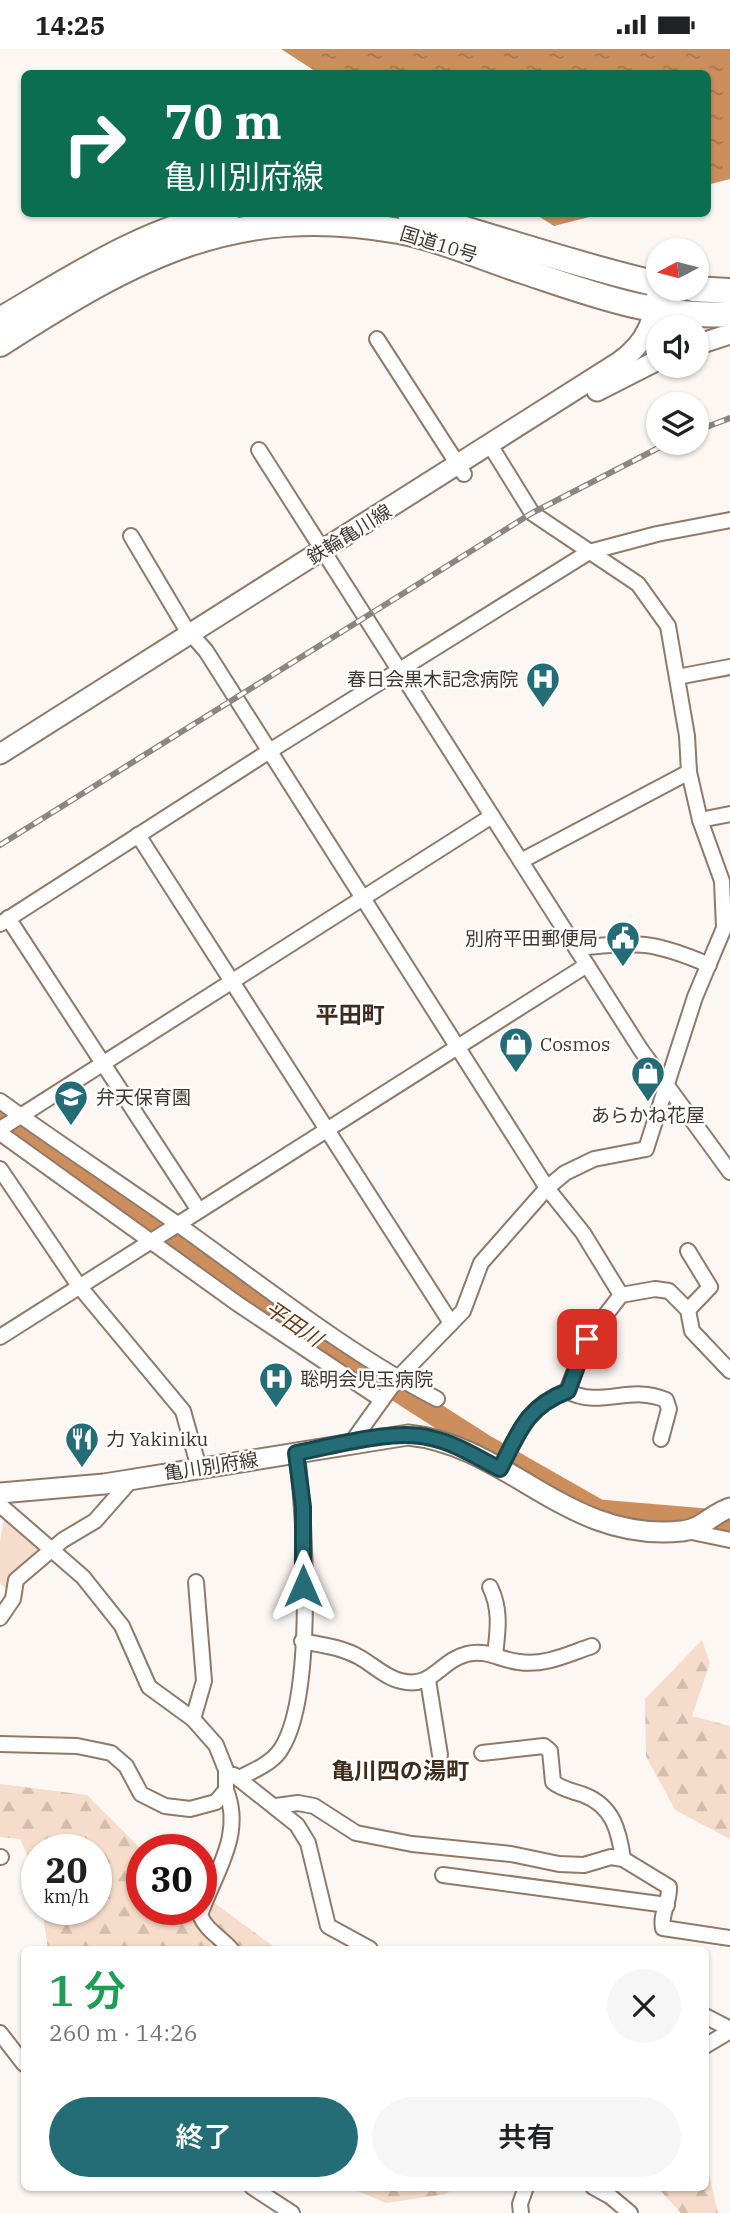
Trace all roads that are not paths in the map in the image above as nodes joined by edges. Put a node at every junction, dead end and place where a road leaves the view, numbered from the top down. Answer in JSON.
{"nodes":[{"id":1,"x":214,"y":217,"type":"edge"},
{"id":2,"x":423,"y":217,"type":"edge"},
{"id":3,"x":646,"y":281,"type":"edge"},
{"id":4,"x":709,"y":290,"type":"edge"},
{"id":5,"x":730,"y":291,"type":"edge"},
{"id":6,"x":656,"y":301,"type":"edge"},
{"id":7,"x":655,"y":311,"type":"junction"},
{"id":8,"x":730,"y":314,"type":"edge"},
{"id":9,"x":0,"y":320,"type":"edge"},
{"id":10,"x":730,"y":334,"type":"edge"},
{"id":11,"x":377,"y":339,"type":"dead end"},
{"id":12,"x":709,"y":341,"type":"edge"},
{"id":13,"x":0,"y":344,"type":"edge"},
{"id":14,"x":646,"y":366,"type":"edge"},
{"id":15,"x":260,"y":450,"type":"dead end"},
{"id":16,"x":492,"y":450,"type":"junction"},
{"id":17,"x":461,"y":469,"type":"junction"},
{"id":18,"x":730,"y":520,"type":"edge"},
{"id":19,"x":131,"y":536,"type":"dead end"},
{"id":20,"x":589,"y":552,"type":"junction"},
{"id":21,"x":326,"y":555,"type":"junction"},
{"id":22,"x":194,"y":638,"type":"junction"},
{"id":23,"x":730,"y":667,"type":"edge"},
{"id":24,"x":399,"y":670,"type":"junction"},
{"id":25,"x":677,"y":677,"type":"junction"},
{"id":26,"x":268,"y":752,"type":"junction"},
{"id":27,"x":0,"y":754,"type":"edge"},
{"id":28,"x":0,"y":766,"type":"edge"},
{"id":29,"x":690,"y":772,"type":"junction"},
{"id":30,"x":730,"y":814,"type":"edge"},
{"id":31,"x":492,"y":816,"type":"junction"},
{"id":32,"x":700,"y":820,"type":"junction"},
{"id":33,"x":138,"y":835,"type":"junction"},
{"id":34,"x":521,"y":862,"type":"junction"},
{"id":35,"x":362,"y":899,"type":"junction"},
{"id":36,"x":4,"y":921,"type":"edge"},
{"id":37,"x":727,"y":930,"type":"edge"},
{"id":38,"x":576,"y":948,"type":"junction"},
{"id":39,"x":587,"y":965,"type":"junction"},
{"id":40,"x":709,"y":965,"type":"junction"},
{"id":41,"x":232,"y":982,"type":"junction"},
{"id":42,"x":457,"y":1048,"type":"junction"},
{"id":43,"x":101,"y":1065,"type":"junction"},
{"id":44,"x":665,"y":1084,"type":"junction"},
{"id":45,"x":0,"y":1101,"type":"edge"},
{"id":46,"x":20,"y":1116,"type":"junction"},
{"id":47,"x":326,"y":1129,"type":"junction"},
{"id":48,"x":0,"y":1131,"type":"edge"},
{"id":49,"x":0,"y":1169,"type":"edge"},
{"id":50,"x":730,"y":1172,"type":"edge"},
{"id":51,"x":547,"y":1188,"type":"junction"},
{"id":52,"x":198,"y":1209,"type":"junction"},
{"id":53,"x":177,"y":1223,"type":"junction"},
{"id":54,"x":152,"y":1240,"type":"junction"},
{"id":55,"x":688,"y":1251,"type":"dead end"},
{"id":56,"x":79,"y":1286,"type":"junction"},
{"id":57,"x":621,"y":1295,"type":"junction"},
{"id":58,"x":688,"y":1310,"type":"junction"},
{"id":59,"x":451,"y":1323,"type":"junction"},
{"id":60,"x":0,"y":1337,"type":"edge"},
{"id":61,"x":730,"y":1371,"type":"edge"},
{"id":62,"x":397,"y":1379,"type":"junction"},
{"id":63,"x":568,"y":1391,"type":"junction"},
{"id":64,"x":384,"y":1397,"type":"junction"},
{"id":65,"x":437,"y":1399,"type":"dead end"},
{"id":66,"x":661,"y":1439,"type":"dead end"},
{"id":67,"x":352,"y":1442,"type":"junction"},
{"id":68,"x":296,"y":1453,"type":"junction"},
{"id":69,"x":501,"y":1466,"type":"junction"},
{"id":70,"x":199,"y":1468,"type":"junction"},
{"id":71,"x":132,"y":1479,"type":"junction"},
{"id":72,"x":0,"y":1493,"type":"edge"},
{"id":73,"x":0,"y":1505,"type":"edge"},
{"id":74,"x":727,"y":1509,"type":"edge"},
{"id":75,"x":683,"y":1531,"type":"junction"},
{"id":76,"x":730,"y":1540,"type":"edge"},
{"id":77,"x":53,"y":1548,"type":"junction"},
{"id":78,"x":196,"y":1582,"type":"dead end"},
{"id":79,"x":490,"y":1587,"type":"dead end"},
{"id":80,"x":0,"y":1618,"type":"edge"},
{"id":81,"x":302,"y":1641,"type":"junction"},
{"id":82,"x":592,"y":1646,"type":"dead end"},
{"id":83,"x":495,"y":1655,"type":"junction"},
{"id":84,"x":428,"y":1680,"type":"junction"},
{"id":85,"x":193,"y":1719,"type":"junction"},
{"id":86,"x":0,"y":1744,"type":"edge"},
{"id":87,"x":482,"y":1753,"type":"dead end"},
{"id":88,"x":440,"y":1755,"type":"dead end"},
{"id":89,"x":233,"y":1774,"type":"junction"},
{"id":90,"x":226,"y":1790,"type":"junction"},
{"id":91,"x":276,"y":1807,"type":"junction"},
{"id":92,"x":622,"y":1859,"type":"junction"},
{"id":93,"x":443,"y":1875,"type":"dead end"},
{"id":94,"x":667,"y":1905,"type":"junction"},
{"id":95,"x":730,"y":1938,"type":"edge"},
{"id":96,"x":228,"y":1946,"type":"edge"},
{"id":97,"x":365,"y":1946,"type":"edge"},
{"id":98,"x":709,"y":2018,"type":"edge"},
{"id":99,"x":730,"y":2030,"type":"edge"},
{"id":100,"x":0,"y":2033,"type":"edge"},
{"id":101,"x":709,"y":2043,"type":"edge"},
{"id":102,"x":21,"y":2060,"type":"edge"},
{"id":103,"x":258,"y":2191,"type":"edge"},
{"id":104,"x":525,"y":2191,"type":"edge"},
{"id":105,"x":600,"y":2191,"type":"edge"},
{"id":106,"x":292,"y":2213,"type":"edge"},
{"id":107,"x":521,"y":2213,"type":"edge"},
{"id":108,"x":629,"y":2213,"type":"edge"}],
"edges":[{"from":1,"to":9,"type":"highway"},
{"from":2,"to":3,"type":"highway","name":"国道10号"},
{"from":4,"to":5,"type":"highway"},
{"from":6,"to":7,"type":"main road","name":"鉄輪亀川線"},
{"from":7,"to":8,"type":"highway","name":"国道10号"},
{"from":7,"to":13,"type":"highway","name":"国道10号"},
{"from":7,"to":16,"type":"main road","name":"鉄輪亀川線"},
{"from":10,"to":12,"type":"main road"},
{"from":11,"to":17,"type":"street"},
{"from":14,"to":16,"type":"main road","name":"鉄輪亀川線"},
{"from":15,"to":21,"type":"street"},
{"from":16,"to":17,"type":"main road","name":"鉄輪亀川線"},
{"from":16,"to":20,"type":"street"},
{"from":17,"to":21,"type":"main road","name":"鉄輪亀川線"},
{"from":18,"to":20,"type":"street"},
{"from":19,"to":22,"type":"street"},
{"from":20,"to":24,"type":"street"},
{"from":20,"to":25,"type":"street"},
{"from":21,"to":22,"type":"main road","name":"鉄輪亀川線"},
{"from":21,"to":24,"type":"street"},
{"from":22,"to":26,"type":"street"},
{"from":22,"to":27,"type":"main road","name":"鉄輪亀川線"},
{"from":22,"to":28,"type":"main road","name":"鉄輪亀川線"},
{"from":23,"to":25,"type":"street"},
{"from":24,"to":26,"type":"street"},
{"from":24,"to":31,"type":"street"},
{"from":25,"to":29,"type":"street"},
{"from":26,"to":33,"type":"street"},
{"from":26,"to":35,"type":"street"},
{"from":29,"to":32,"type":"street"},
{"from":29,"to":34,"type":"street"},
{"from":30,"to":32,"type":"street"},
{"from":31,"to":34,"type":"street"},
{"from":31,"to":35,"type":"street"},
{"from":32,"to":37,"type":"street"},
{"from":33,"to":36,"type":"street"},
{"from":33,"to":41,"type":"street"},
{"from":34,"to":38,"type":"street"},
{"from":35,"to":41,"type":"street"},
{"from":35,"to":42,"type":"street"},
{"from":36,"to":43,"type":"street"},
{"from":37,"to":40,"type":"street"},
{"from":38,"to":39,"type":"street"},
{"from":38,"to":40,"type":"street"},
{"from":39,"to":42,"type":"street"},
{"from":39,"to":44,"type":"street"},
{"from":40,"to":44,"type":"street"},
{"from":41,"to":43,"type":"street"},
{"from":41,"to":47,"type":"street"},
{"from":42,"to":47,"type":"street"},
{"from":42,"to":51,"type":"street"},
{"from":43,"to":46,"type":"street"},
{"from":43,"to":52,"type":"street"},
{"from":44,"to":50,"type":"street"},
{"from":44,"to":51,"type":"street"},
{"from":45,"to":46,"type":"street"},
{"from":46,"to":48,"type":"street"},
{"from":46,"to":53,"type":"street"},
{"from":47,"to":52,"type":"street"},
{"from":47,"to":59,"type":"street"},
{"from":48,"to":54,"type":"street"},
{"from":49,"to":56,"type":"street"},
{"from":51,"to":57,"type":"street"},
{"from":51,"to":59,"type":"street"},
{"from":52,"to":53,"type":"street"},
{"from":53,"to":54,"type":"street"},
{"from":53,"to":62,"type":"street"},
{"from":54,"to":56,"type":"street"},
{"from":54,"to":64,"type":"street"},
{"from":55,"to":58,"type":"street"},
{"from":56,"to":60,"type":"street"},
{"from":56,"to":70,"type":"street"},
{"from":57,"to":58,"type":"street"},
{"from":57,"to":63,"type":"street"},
{"from":58,"to":61,"type":"street"},
{"from":59,"to":62,"type":"street"},
{"from":62,"to":64,"type":"street"},
{"from":62,"to":65,"type":"street"},
{"from":63,"to":66,"type":"street"},
{"from":63,"to":69,"type":"street"},
{"from":64,"to":67,"type":"street"},
{"from":67,"to":68,"type":"main road","name":"亀川別府線"},
{"from":67,"to":69,"type":"main road","name":"亀川別府線"},
{"from":68,"to":70,"type":"main road","name":"亀川別府線"},
{"from":68,"to":81,"type":"street"},
{"from":69,"to":75,"type":"main road","name":"亀川別府線"},
{"from":70,"to":71,"type":"main road","name":"亀川別府線"},
{"from":71,"to":72,"type":"main road","name":"亀川別府線"},
{"from":71,"to":77,"type":"street"},
{"from":73,"to":77,"type":"street"},
{"from":74,"to":75,"type":"main road","name":"亀川別府線"},
{"from":75,"to":76,"type":"street"},
{"from":77,"to":80,"type":"street"},
{"from":77,"to":85,"type":"street"},
{"from":78,"to":85,"type":"street"},
{"from":79,"to":83,"type":"street"},
{"from":81,"to":84,"type":"street"},
{"from":81,"to":89,"type":"street"},
{"from":82,"to":83,"type":"street"},
{"from":83,"to":84,"type":"street"},
{"from":84,"to":88,"type":"street"},
{"from":85,"to":89,"type":"street"},
{"from":86,"to":90,"type":"street"},
{"from":87,"to":92,"type":"street"},
{"from":89,"to":90,"type":"street"},
{"from":89,"to":91,"type":"street"},
{"from":90,"to":96,"type":"street"},
{"from":91,"to":92,"type":"street"},
{"from":91,"to":97,"type":"street"},
{"from":92,"to":94,"type":"street"},
{"from":93,"to":94,"type":"street"},
{"from":94,"to":95,"type":"street"},
{"from":98,"to":99,"type":"street"},
{"from":99,"to":101,"type":"street"},
{"from":100,"to":102,"type":"street"},
{"from":103,"to":106,"type":"street"},
{"from":104,"to":107,"type":"street"},
{"from":105,"to":108,"type":"street"}]}
